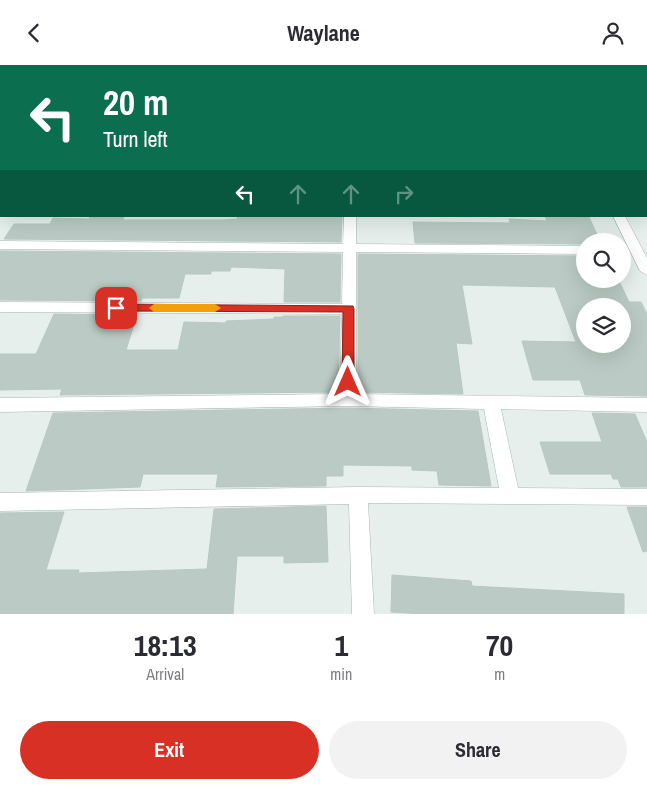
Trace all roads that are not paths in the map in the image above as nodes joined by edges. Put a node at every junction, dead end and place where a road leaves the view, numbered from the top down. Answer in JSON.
{"nodes":[{"id":1,"x":350,"y":217,"type":"edge"},
{"id":2,"x":620,"y":217,"type":"edge"},
{"id":3,"x":0,"y":245,"type":"edge"},
{"id":4,"x":350,"y":247,"type":"junction"},
{"id":5,"x":576,"y":250,"type":"edge"},
{"id":6,"x":631,"y":250,"type":"edge"},
{"id":7,"x":636,"y":250,"type":"junction"},
{"id":8,"x":647,"y":271,"type":"edge"},
{"id":9,"x":0,"y":307,"type":"edge"},
{"id":10,"x":349,"y":309,"type":"junction"},
{"id":11,"x":348,"y":400,"type":"junction"},
{"id":12,"x":491,"y":402,"type":"junction"},
{"id":13,"x":0,"y":405,"type":"edge"},
{"id":14,"x":647,"y":405,"type":"edge"},
{"id":15,"x":358,"y":495,"type":"junction"},
{"id":16,"x":510,"y":496,"type":"junction"},
{"id":17,"x":647,"y":497,"type":"edge"},
{"id":18,"x":0,"y":501,"type":"edge"},
{"id":19,"x":364,"y":614,"type":"edge"}],
"edges":[{"from":1,"to":4,"type":"street"},
{"from":2,"to":7,"type":"street"},
{"from":3,"to":4,"type":"street"},
{"from":4,"to":5,"type":"street"},
{"from":4,"to":10,"type":"street"},
{"from":6,"to":7,"type":"street"},
{"from":7,"to":8,"type":"street"},
{"from":9,"to":10,"type":"street"},
{"from":10,"to":11,"type":"street"},
{"from":11,"to":12,"type":"street"},
{"from":11,"to":13,"type":"street"},
{"from":12,"to":14,"type":"street"},
{"from":12,"to":16,"type":"street"},
{"from":15,"to":16,"type":"street"},
{"from":15,"to":18,"type":"street"},
{"from":15,"to":19,"type":"street"},
{"from":16,"to":17,"type":"street"}]}
